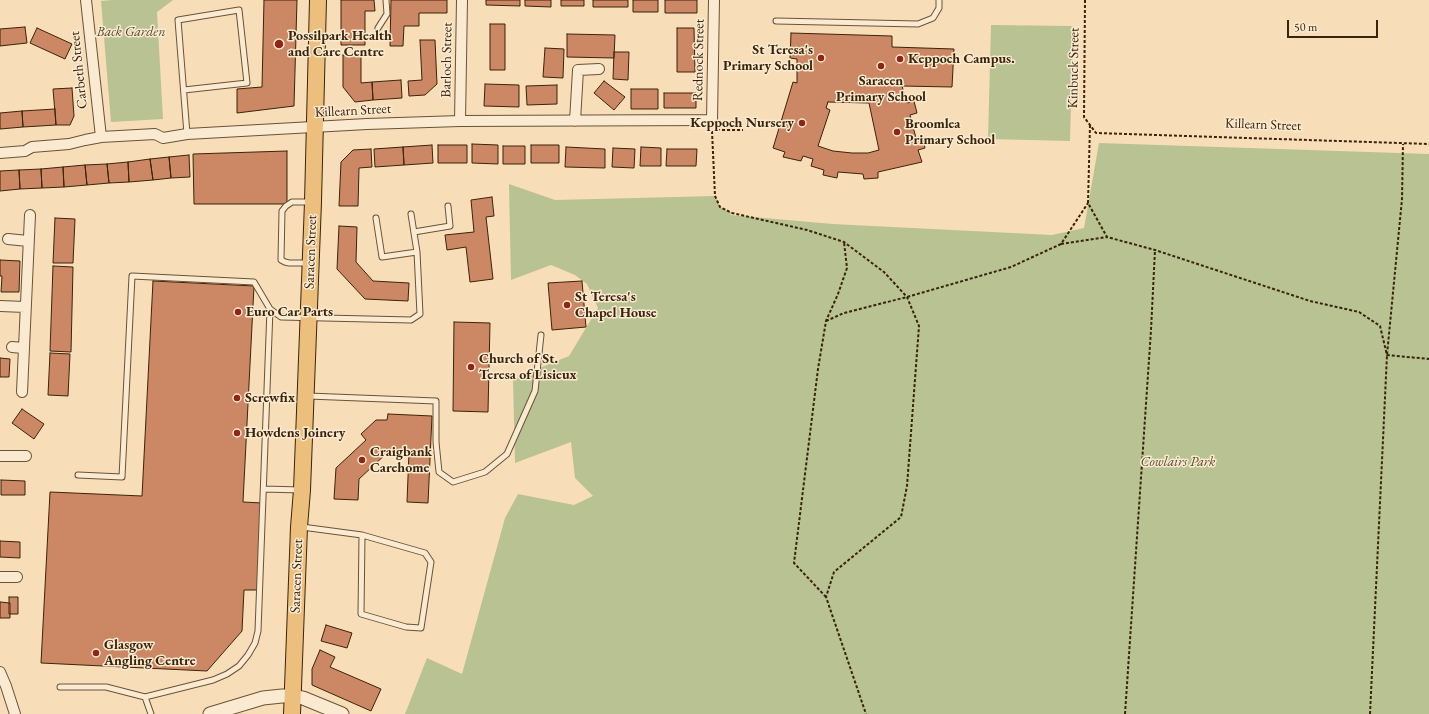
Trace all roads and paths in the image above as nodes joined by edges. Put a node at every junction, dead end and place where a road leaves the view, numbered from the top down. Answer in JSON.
{"nodes":[{"id":1,"x":86,"y":0,"type":"edge"},
{"id":2,"x":318,"y":0,"type":"edge"},
{"id":3,"x":386,"y":0,"type":"edge"},
{"id":4,"x":462,"y":0,"type":"edge"},
{"id":5,"x":714,"y":0,"type":"edge"},
{"id":6,"x":939,"y":0,"type":"edge"},
{"id":7,"x":1085,"y":0,"type":"edge"},
{"id":8,"x":776,"y":21,"type":"dead end"},
{"id":9,"x":378,"y":28,"type":"dead end"},
{"id":10,"x":599,"y":69,"type":"dead end"},
{"id":11,"x":184,"y":90,"type":"junction"},
{"id":12,"x":575,"y":120,"type":"junction"},
{"id":13,"x":712,"y":120,"type":"joint"},
{"id":14,"x":460,"y":121,"type":"junction"},
{"id":15,"x":1090,"y":125,"type":"junction"},
{"id":16,"x":315,"y":127,"type":"junction"},
{"id":17,"x":743,"y":130,"type":"dead end"},
{"id":18,"x":1096,"y":133,"type":"joint"},
{"id":19,"x":187,"y":134,"type":"junction"},
{"id":20,"x":101,"y":137,"type":"junction"},
{"id":21,"x":1403,"y":144,"type":"junction"},
{"id":22,"x":1429,"y":144,"type":"edge"},
{"id":23,"x":0,"y":153,"type":"edge"},
{"id":24,"x":314,"y":202,"type":"junction"},
{"id":25,"x":1088,"y":203,"type":"junction"},
{"id":26,"x":448,"y":206,"type":"dead end"},
{"id":27,"x":411,"y":214,"type":"dead end"},
{"id":28,"x":30,"y":215,"type":"dead end"},
{"id":29,"x":376,"y":218,"type":"dead end"},
{"id":30,"x":414,"y":232,"type":"junction"},
{"id":31,"x":1107,"y":237,"type":"junction"},
{"id":32,"x":8,"y":239,"type":"dead end"},
{"id":33,"x":28,"y":241,"type":"junction"},
{"id":34,"x":844,"y":242,"type":"junction"},
{"id":35,"x":1061,"y":244,"type":"junction"},
{"id":36,"x":1155,"y":250,"type":"junction"},
{"id":37,"x":417,"y":252,"type":"junction"},
{"id":38,"x":311,"y":263,"type":"junction"},
{"id":39,"x":907,"y":297,"type":"junction"},
{"id":40,"x":0,"y":306,"type":"edge"},
{"id":41,"x":25,"y":307,"type":"junction"},
{"id":42,"x":270,"y":309,"type":"junction"},
{"id":43,"x":309,"y":317,"type":"junction"},
{"id":44,"x":826,"y":321,"type":"junction"},
{"id":45,"x":541,"y":335,"type":"dead end"},
{"id":46,"x":12,"y":348,"type":"dead end"},
{"id":47,"x":23,"y":348,"type":"junction"},
{"id":48,"x":1388,"y":355,"type":"junction"},
{"id":49,"x":1429,"y":359,"type":"edge"},
{"id":50,"x":22,"y":392,"type":"dead end"},
{"id":51,"x":305,"y":396,"type":"junction"},
{"id":52,"x":0,"y":456,"type":"edge"},
{"id":53,"x":26,"y":456,"type":"dead end"},
{"id":54,"x":78,"y":475,"type":"dead end"},
{"id":55,"x":264,"y":489,"type":"junction"},
{"id":56,"x":302,"y":490,"type":"junction"},
{"id":57,"x":299,"y":527,"type":"junction"},
{"id":58,"x":362,"y":535,"type":"junction"},
{"id":59,"x":0,"y":577,"type":"edge"},
{"id":60,"x":17,"y":577,"type":"dead end"},
{"id":61,"x":826,"y":597,"type":"junction"},
{"id":62,"x":0,"y":672,"type":"edge"},
{"id":63,"x":60,"y":688,"type":"dead end"},
{"id":64,"x":146,"y":696,"type":"junction"},
{"id":65,"x":293,"y":696,"type":"junction"},
{"id":66,"x":15,"y":714,"type":"edge"},
{"id":67,"x":151,"y":714,"type":"edge"},
{"id":68,"x":210,"y":714,"type":"edge"},
{"id":69,"x":292,"y":714,"type":"edge"},
{"id":70,"x":342,"y":714,"type":"edge"},
{"id":71,"x":866,"y":714,"type":"edge"},
{"id":72,"x":1124,"y":714,"type":"edge"},
{"id":73,"x":1370,"y":714,"type":"edge"}],
"edges":[{"from":1,"to":20,"type":"street","name":"Carbeth Street"},
{"from":2,"to":16,"type":"main road","name":"Saracen Street"},
{"from":3,"to":9,"type":"lane"},
{"from":4,"to":14,"type":"street","name":"Barloch Street"},
{"from":5,"to":13,"type":"street","name":"Rednock Street"},
{"from":6,"to":8,"type":"lane"},
{"from":7,"to":15,"type":"path","name":"Kinbuck Street"},
{"from":10,"to":12,"type":"street"},
{"from":11,"to":11,"type":"lane"},
{"from":11,"to":19,"type":"lane"},
{"from":12,"to":13,"type":"street","name":"Killearn Street"},
{"from":12,"to":14,"type":"street","name":"Killearn Street"},
{"from":14,"to":16,"type":"street","name":"Killearn Street"},
{"from":15,"to":18,"type":"path","name":"Kinbuck Street"},
{"from":15,"to":25,"type":"path"},
{"from":16,"to":19,"type":"street","name":"Killearn Street"},
{"from":16,"to":24,"type":"main road","name":"Saracen Street"},
{"from":17,"to":34,"type":"path"},
{"from":18,"to":21,"type":"path","name":"Killearn Street"},
{"from":19,"to":20,"type":"street","name":"Killearn Street"},
{"from":20,"to":23,"type":"street","name":"Killearn Street"},
{"from":21,"to":22,"type":"path","name":"Killearn Street"},
{"from":21,"to":48,"type":"path"},
{"from":24,"to":38,"type":"main road","name":"Saracen Street"},
{"from":24,"to":38,"type":"lane"},
{"from":25,"to":31,"type":"path"},
{"from":25,"to":35,"type":"path"},
{"from":26,"to":30,"type":"lane"},
{"from":27,"to":30,"type":"lane"},
{"from":28,"to":33,"type":"street"},
{"from":29,"to":37,"type":"lane"},
{"from":30,"to":37,"type":"lane"},
{"from":31,"to":35,"type":"path"},
{"from":31,"to":36,"type":"path"},
{"from":32,"to":33,"type":"street"},
{"from":33,"to":41,"type":"street"},
{"from":34,"to":39,"type":"path"},
{"from":34,"to":44,"type":"path"},
{"from":35,"to":39,"type":"path"},
{"from":36,"to":48,"type":"path"},
{"from":36,"to":72,"type":"path"},
{"from":37,"to":43,"type":"lane"},
{"from":38,"to":43,"type":"main road","name":"Saracen Street"},
{"from":39,"to":44,"type":"path"},
{"from":39,"to":61,"type":"path"},
{"from":40,"to":41,"type":"street"},
{"from":41,"to":47,"type":"street"},
{"from":42,"to":43,"type":"lane"},
{"from":42,"to":54,"type":"lane"},
{"from":42,"to":55,"type":"lane"},
{"from":43,"to":51,"type":"main road","name":"Saracen Street"},
{"from":44,"to":61,"type":"path"},
{"from":45,"to":51,"type":"lane"},
{"from":46,"to":47,"type":"street"},
{"from":47,"to":50,"type":"street"},
{"from":48,"to":49,"type":"path"},
{"from":48,"to":73,"type":"path"},
{"from":51,"to":56,"type":"main road","name":"Saracen Street"},
{"from":52,"to":53,"type":"street"},
{"from":55,"to":56,"type":"lane"},
{"from":55,"to":64,"type":"lane"},
{"from":56,"to":57,"type":"main road","name":"Saracen Street"},
{"from":57,"to":58,"type":"lane"},
{"from":57,"to":65,"type":"main road","name":"Saracen Street"},
{"from":58,"to":58,"type":"lane"},
{"from":59,"to":60,"type":"street"},
{"from":61,"to":71,"type":"path"},
{"from":62,"to":66,"type":"street"},
{"from":63,"to":64,"type":"lane"},
{"from":64,"to":67,"type":"lane"},
{"from":65,"to":68,"type":"street"},
{"from":65,"to":69,"type":"main road","name":"Saracen Street"},
{"from":65,"to":70,"type":"street"}]}
